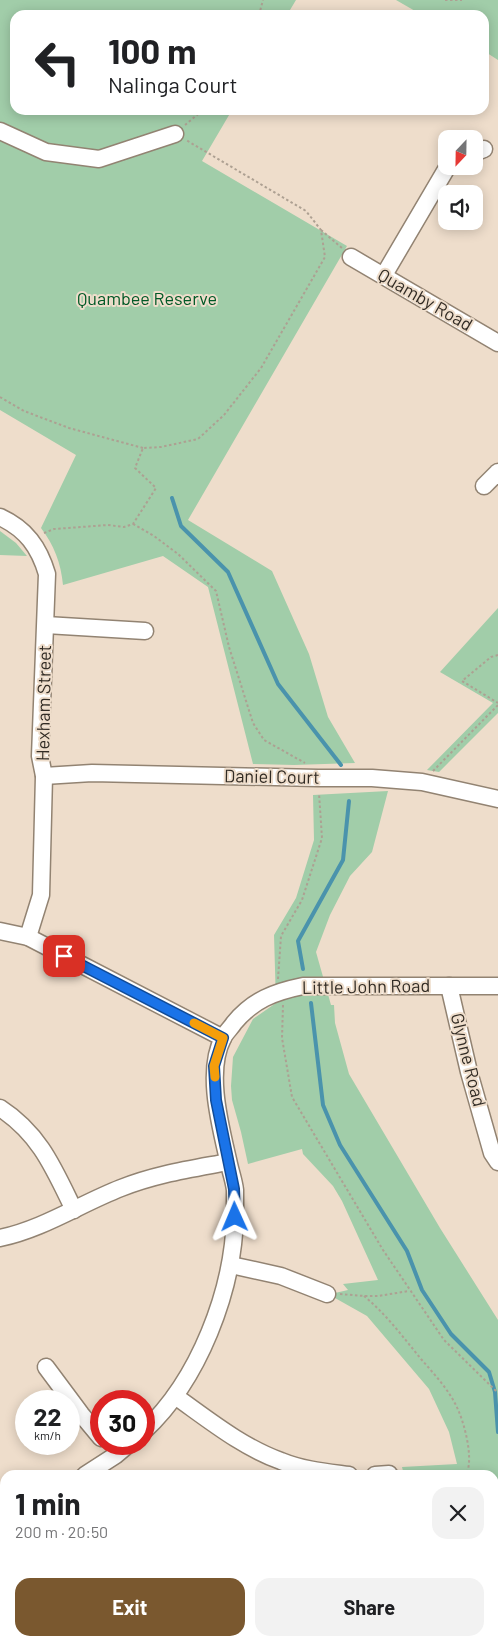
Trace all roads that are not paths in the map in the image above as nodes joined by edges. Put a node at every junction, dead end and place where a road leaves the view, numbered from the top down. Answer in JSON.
{"nodes":[{"id":1,"x":0,"y":131,"type":"edge"},
{"id":2,"x":175,"y":134,"type":"road end"},
{"id":3,"x":443,"y":175,"type":"edge"},
{"id":4,"x":351,"y":257,"type":"road end"},
{"id":5,"x":384,"y":276,"type":"junction"},
{"id":6,"x":498,"y":343,"type":"edge"},
{"id":7,"x":498,"y":472,"type":"edge"},
{"id":8,"x":484,"y":486,"type":"dead end"},
{"id":9,"x":0,"y":517,"type":"edge"},
{"id":10,"x":46,"y":625,"type":"junction"},
{"id":11,"x":145,"y":631,"type":"dead end"},
{"id":12,"x":44,"y":776,"type":"junction"},
{"id":13,"x":498,"y":799,"type":"edge"},
{"id":14,"x":0,"y":931,"type":"edge"},
{"id":15,"x":28,"y":938,"type":"junction"},
{"id":16,"x":449,"y":986,"type":"junction"},
{"id":17,"x":498,"y":986,"type":"edge"},
{"id":18,"x":223,"y":1038,"type":"junction"},
{"id":19,"x":0,"y":1108,"type":"edge"},
{"id":20,"x":228,"y":1162,"type":"junction"},
{"id":21,"x":498,"y":1162,"type":"edge"},
{"id":22,"x":74,"y":1210,"type":"junction"},
{"id":23,"x":0,"y":1238,"type":"edge"},
{"id":24,"x":231,"y":1265,"type":"junction"},
{"id":25,"x":327,"y":1294,"type":"road end"},
{"id":26,"x":46,"y":1367,"type":"dead end"},
{"id":27,"x":175,"y":1396,"type":"junction"},
{"id":28,"x":155,"y":1419,"type":"edge"},
{"id":29,"x":90,"y":1425,"type":"edge"},
{"id":30,"x":106,"y":1455,"type":"edge"},
{"id":31,"x":90,"y":1470,"type":"edge"},
{"id":32,"x":309,"y":1470,"type":"edge"}],
"edges":[{"from":1,"to":2,"type":"street"},
{"from":3,"to":5,"type":"street"},
{"from":4,"to":5,"type":"street","name":"Quamby Road"},
{"from":5,"to":6,"type":"street","name":"Quamby Road"},
{"from":7,"to":8,"type":"street"},
{"from":9,"to":10,"type":"street","name":"Hexham Street"},
{"from":10,"to":11,"type":"street"},
{"from":10,"to":12,"type":"street","name":"Hexham Street"},
{"from":12,"to":13,"type":"street","name":"Daniel Court"},
{"from":12,"to":15,"type":"street","name":"Hexham Street"},
{"from":14,"to":15,"type":"street"},
{"from":15,"to":18,"type":"street"},
{"from":16,"to":17,"type":"street","name":"Little John Road"},
{"from":16,"to":18,"type":"street","name":"Little John Road"},
{"from":16,"to":21,"type":"street","name":"Glynne Road"},
{"from":18,"to":20,"type":"street","name":"Little John Road"},
{"from":19,"to":22,"type":"street"},
{"from":20,"to":22,"type":"street"},
{"from":20,"to":24,"type":"street","name":"Little John Road"},
{"from":22,"to":23,"type":"street"},
{"from":24,"to":25,"type":"street"},
{"from":24,"to":27,"type":"street","name":"Little John Road"},
{"from":26,"to":29,"type":"street"},
{"from":27,"to":28,"type":"street","name":"Little John Road"},
{"from":27,"to":32,"type":"street"},
{"from":30,"to":31,"type":"street"}]}
